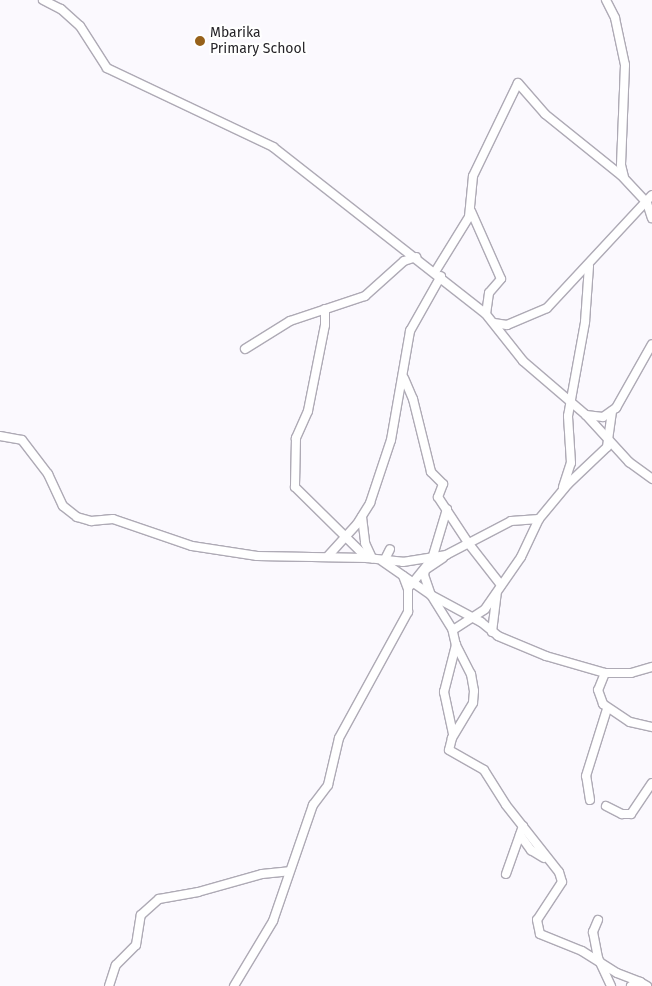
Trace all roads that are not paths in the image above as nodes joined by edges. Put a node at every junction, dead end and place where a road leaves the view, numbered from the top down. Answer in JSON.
{"nodes":[{"id":1,"x":43,"y":0,"type":"edge"},
{"id":2,"x":606,"y":0,"type":"edge"},
{"id":3,"x":625,"y":180,"type":"junction"},
{"id":4,"x":652,"y":195,"type":"edge"},
{"id":5,"x":646,"y":202,"type":"junction"},
{"id":6,"x":471,"y":211,"type":"junction"},
{"id":7,"x":652,"y":218,"type":"edge"},
{"id":8,"x":416,"y":257,"type":"junction"},
{"id":9,"x":589,"y":266,"type":"junction"},
{"id":10,"x":438,"y":274,"type":"junction"},
{"id":11,"x":325,"y":310,"type":"junction"},
{"id":12,"x":486,"y":314,"type":"junction"},
{"id":13,"x":494,"y":323,"type":"junction"},
{"id":14,"x":652,"y":344,"type":"edge"},
{"id":15,"x":245,"y":349,"type":"dead end"},
{"id":16,"x":404,"y":378,"type":"junction"},
{"id":17,"x":572,"y":405,"type":"junction"},
{"id":18,"x":612,"y":411,"type":"junction"},
{"id":19,"x":586,"y":415,"type":"junction"},
{"id":20,"x":0,"y":436,"type":"edge"},
{"id":21,"x":610,"y":441,"type":"junction"},
{"id":22,"x":652,"y":479,"type":"edge"},
{"id":23,"x":561,"y":493,"type":"junction"},
{"id":24,"x":447,"y":509,"type":"junction"},
{"id":25,"x":362,"y":517,"type":"junction"},
{"id":26,"x":539,"y":519,"type":"junction"},
{"id":27,"x":347,"y":535,"type":"junction"},
{"id":28,"x":469,"y":544,"type":"junction"},
{"id":29,"x":390,"y":549,"type":"dead end"},
{"id":30,"x":446,"y":555,"type":"junction"},
{"id":31,"x":328,"y":556,"type":"junction"},
{"id":32,"x":376,"y":559,"type":"junction"},
{"id":33,"x":432,"y":559,"type":"junction"},
{"id":34,"x":425,"y":570,"type":"junction"},
{"id":35,"x":499,"y":582,"type":"junction"},
{"id":36,"x":410,"y":586,"type":"junction"},
{"id":37,"x":497,"y":593,"type":"junction"},
{"id":38,"x":431,"y":595,"type":"junction"},
{"id":39,"x":474,"y":619,"type":"junction"},
{"id":40,"x":453,"y":630,"type":"junction"},
{"id":41,"x":492,"y":632,"type":"junction"},
{"id":42,"x":456,"y":645,"type":"junction"},
{"id":43,"x":652,"y":667,"type":"edge"},
{"id":44,"x":605,"y":673,"type":"junction"},
{"id":45,"x":607,"y":709,"type":"junction"},
{"id":46,"x":652,"y":727,"type":"edge"},
{"id":47,"x":452,"y":738,"type":"junction"},
{"id":48,"x":652,"y":783,"type":"edge"},
{"id":49,"x":590,"y":800,"type":"dead end"},
{"id":50,"x":606,"y":806,"type":"dead end"},
{"id":51,"x":523,"y":826,"type":"junction"},
{"id":52,"x":520,"y":835,"type":"junction"},
{"id":53,"x":548,"y":859,"type":"junction"},
{"id":54,"x":289,"y":872,"type":"junction"},
{"id":55,"x":506,"y":874,"type":"dead end"},
{"id":56,"x":598,"y":920,"type":"dead end"},
{"id":57,"x":600,"y":962,"type":"junction"},
{"id":58,"x":640,"y":982,"type":"junction"},
{"id":59,"x":109,"y":986,"type":"edge"},
{"id":60,"x":234,"y":986,"type":"edge"},
{"id":61,"x":611,"y":986,"type":"edge"},
{"id":62,"x":631,"y":986,"type":"edge"},
{"id":63,"x":647,"y":986,"type":"edge"}],
"edges":[{"from":1,"to":8,"type":"street"},
{"from":2,"to":3,"type":"street"},
{"from":3,"to":5,"type":"street"},
{"from":3,"to":6,"type":"street"},
{"from":4,"to":5,"type":"street"},
{"from":5,"to":7,"type":"street"},
{"from":5,"to":9,"type":"street"},
{"from":6,"to":10,"type":"street"},
{"from":6,"to":12,"type":"street"},
{"from":8,"to":10,"type":"street"},
{"from":8,"to":11,"type":"street"},
{"from":9,"to":13,"type":"street"},
{"from":9,"to":17,"type":"street"},
{"from":10,"to":12,"type":"street"},
{"from":10,"to":16,"type":"street"},
{"from":11,"to":15,"type":"street"},
{"from":11,"to":27,"type":"street"},
{"from":12,"to":13,"type":"street"},
{"from":13,"to":17,"type":"street"},
{"from":14,"to":18,"type":"street"},
{"from":16,"to":24,"type":"street"},
{"from":16,"to":25,"type":"street"},
{"from":17,"to":19,"type":"street"},
{"from":17,"to":23,"type":"street"},
{"from":18,"to":19,"type":"street"},
{"from":18,"to":21,"type":"street"},
{"from":19,"to":21,"type":"street"},
{"from":20,"to":31,"type":"street"},
{"from":21,"to":22,"type":"street"},
{"from":21,"to":23,"type":"street"},
{"from":23,"to":26,"type":"street"},
{"from":24,"to":28,"type":"street"},
{"from":24,"to":33,"type":"street"},
{"from":25,"to":27,"type":"street"},
{"from":25,"to":32,"type":"street"},
{"from":26,"to":28,"type":"street"},
{"from":26,"to":35,"type":"street"},
{"from":27,"to":31,"type":"street"},
{"from":27,"to":32,"type":"street"},
{"from":28,"to":30,"type":"street"},
{"from":28,"to":35,"type":"street"},
{"from":29,"to":32,"type":"street"},
{"from":30,"to":33,"type":"street"},
{"from":30,"to":34,"type":"street"},
{"from":31,"to":32,"type":"street"},
{"from":32,"to":33,"type":"street"},
{"from":32,"to":36,"type":"street"},
{"from":33,"to":34,"type":"street"},
{"from":34,"to":36,"type":"street"},
{"from":34,"to":38,"type":"street"},
{"from":35,"to":37,"type":"street"},
{"from":36,"to":38,"type":"street"},
{"from":36,"to":54,"type":"street"},
{"from":37,"to":39,"type":"street"},
{"from":37,"to":41,"type":"street"},
{"from":38,"to":39,"type":"street"},
{"from":38,"to":40,"type":"street"},
{"from":39,"to":40,"type":"street"},
{"from":39,"to":41,"type":"street"},
{"from":40,"to":42,"type":"street"},
{"from":41,"to":44,"type":"street"},
{"from":42,"to":47,"type":"street"},
{"from":42,"to":47,"type":"street"},
{"from":43,"to":44,"type":"street"},
{"from":44,"to":45,"type":"street"},
{"from":45,"to":46,"type":"street"},
{"from":45,"to":49,"type":"street"},
{"from":47,"to":51,"type":"street"},
{"from":48,"to":50,"type":"street"},
{"from":51,"to":52,"type":"street"},
{"from":51,"to":53,"type":"street"},
{"from":52,"to":53,"type":"street"},
{"from":52,"to":55,"type":"street"},
{"from":53,"to":57,"type":"street"},
{"from":54,"to":59,"type":"street"},
{"from":54,"to":60,"type":"street"},
{"from":56,"to":57,"type":"street"},
{"from":57,"to":58,"type":"street"},
{"from":57,"to":61,"type":"street"},
{"from":58,"to":62,"type":"street"},
{"from":58,"to":63,"type":"street"}]}
